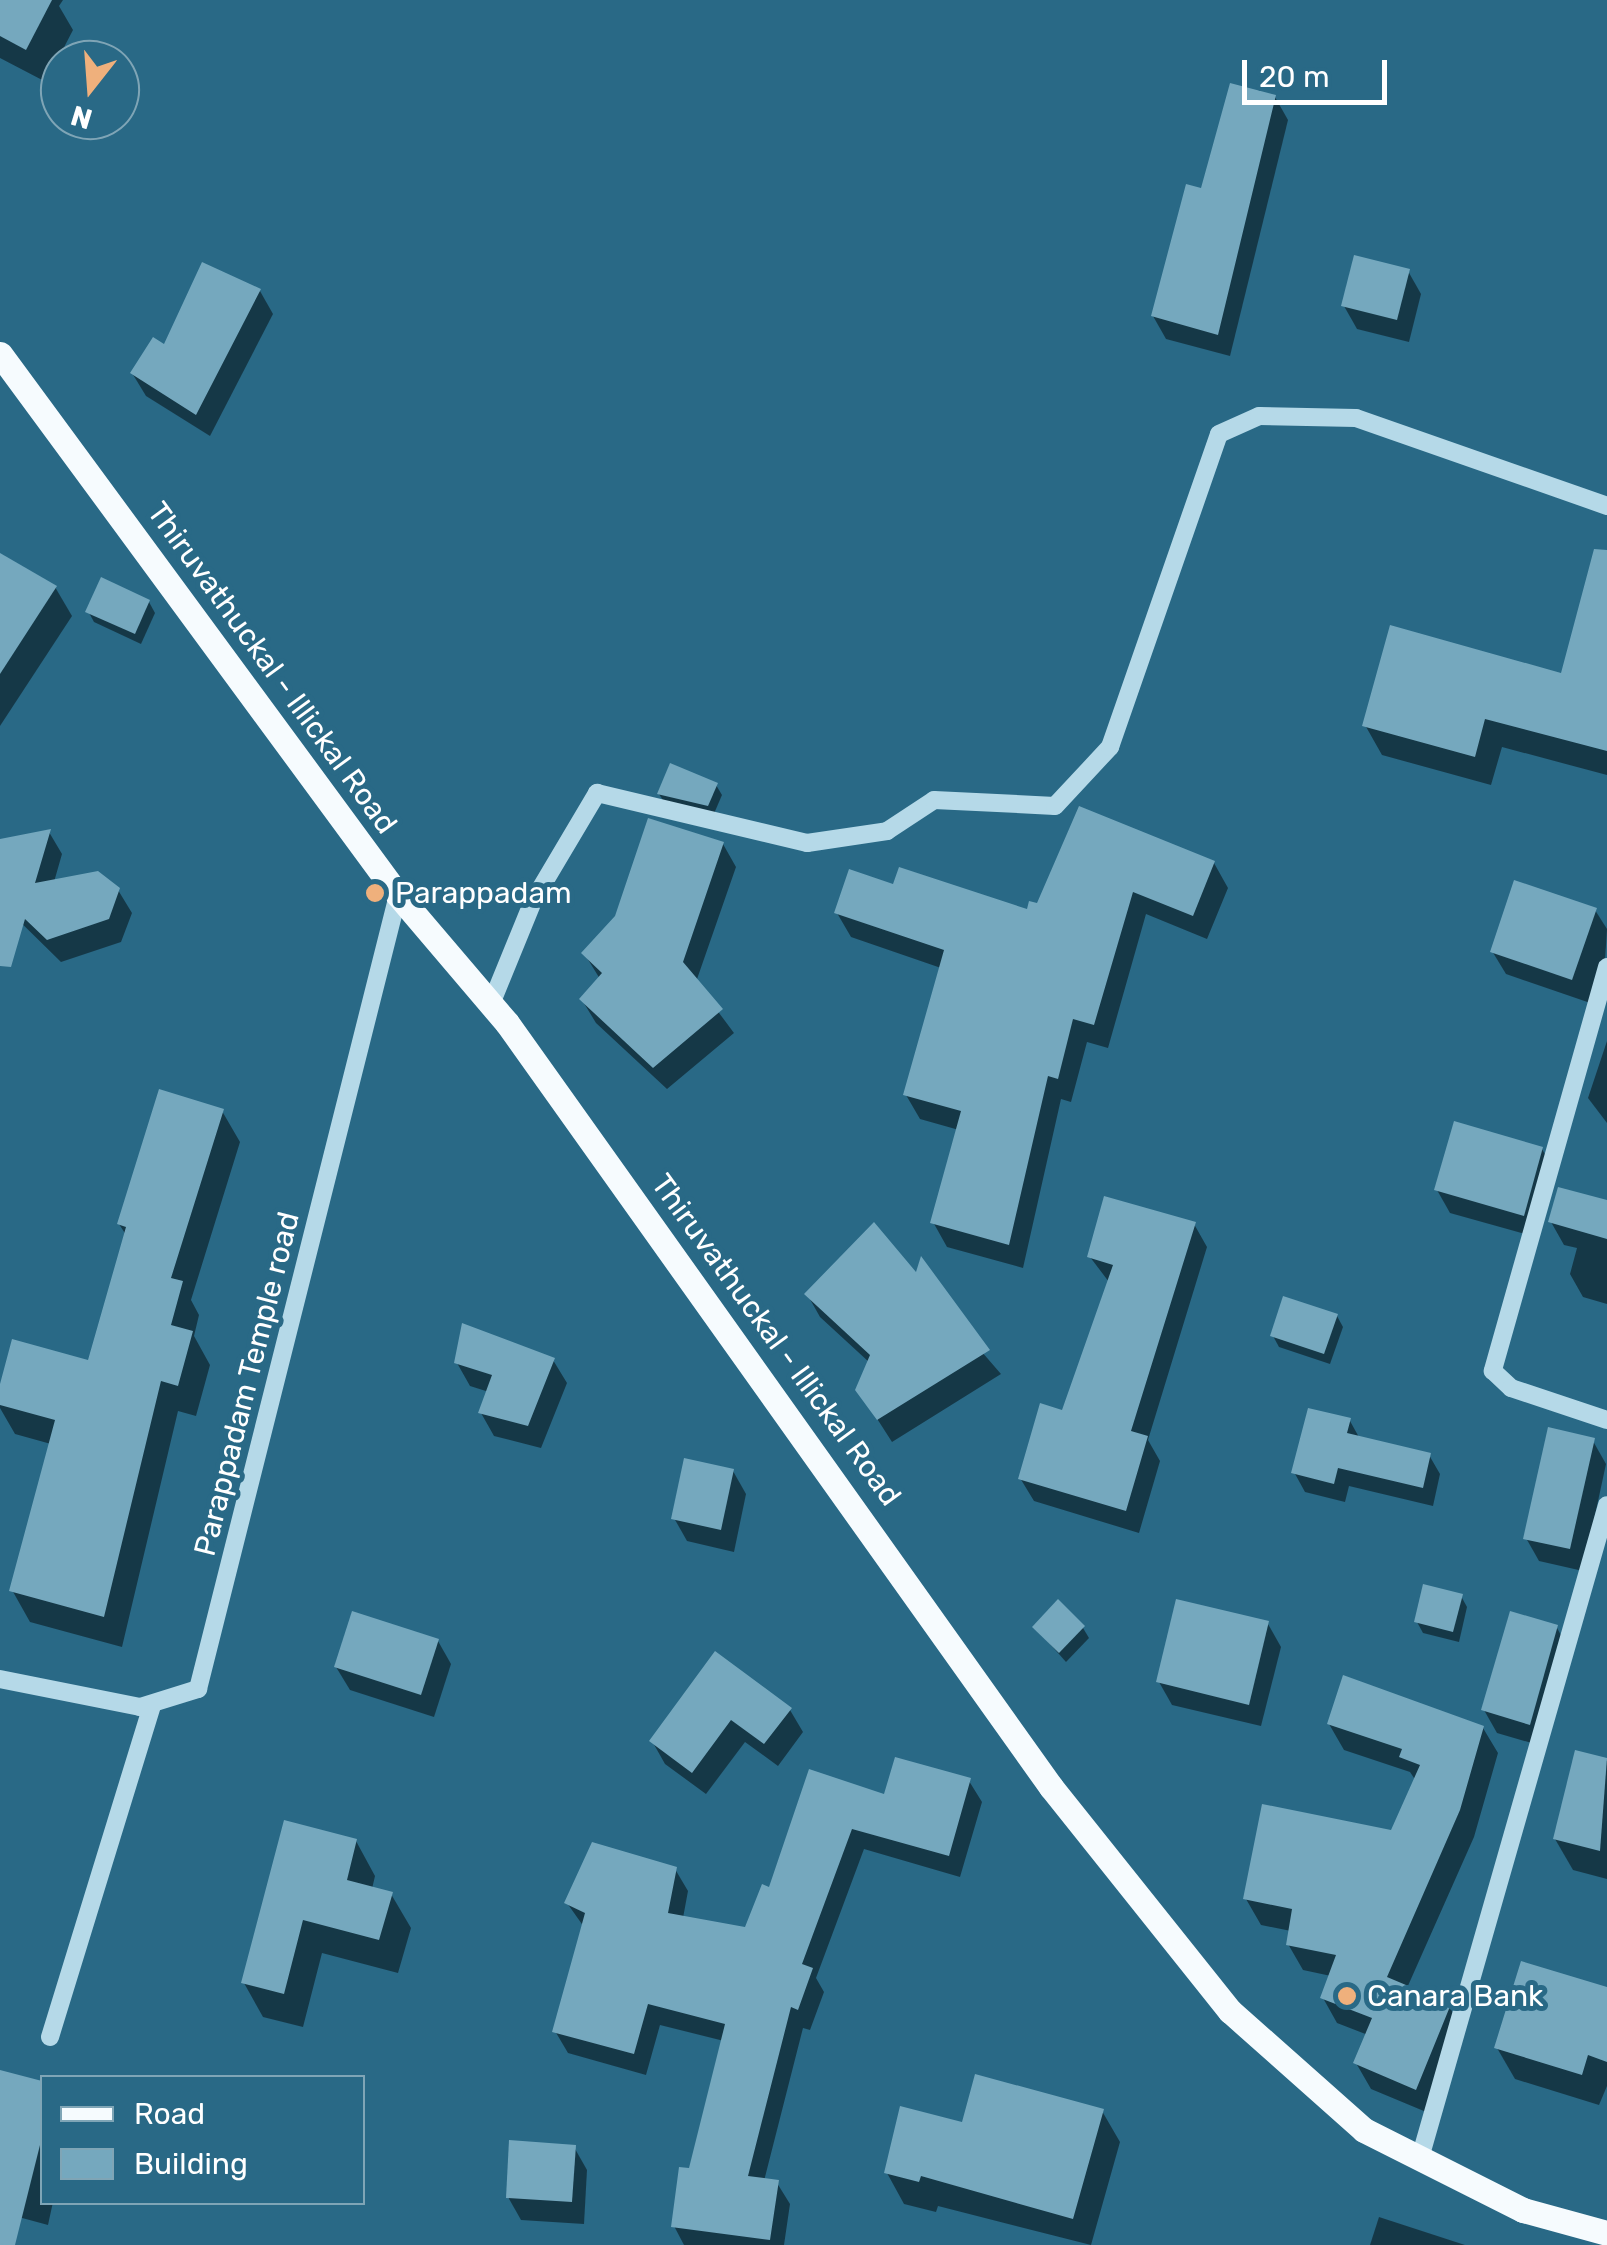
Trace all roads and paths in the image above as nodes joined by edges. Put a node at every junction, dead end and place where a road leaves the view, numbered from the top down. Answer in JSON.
{"nodes":[{"id":1,"x":0,"y":354,"type":"edge"},
{"id":2,"x":1607,"y":506,"type":"edge"},
{"id":3,"x":398,"y":894,"type":"junction"},
{"id":4,"x":1607,"y":967,"type":"edge"},
{"id":5,"x":491,"y":1004,"type":"junction"},
{"id":6,"x":1607,"y":1420,"type":"edge"},
{"id":7,"x":1607,"y":1504,"type":"edge"},
{"id":8,"x":0,"y":1679,"type":"edge"},
{"id":9,"x":152,"y":1705,"type":"junction"},
{"id":10,"x":50,"y":2037,"type":"dead end"},
{"id":11,"x":1420,"y":2158,"type":"junction"},
{"id":12,"x":1607,"y":2232,"type":"edge"}],
"edges":[{"from":1,"to":3,"type":"main road","name":"Thiruvathuckal - Illickal Road"},
{"from":2,"to":5,"type":"street"},
{"from":3,"to":5,"type":"main road","name":"Thiruvathuckal - Illickal Road"},
{"from":3,"to":9,"type":"street","name":"Parappadam Temple road"},
{"from":4,"to":6,"type":"street"},
{"from":5,"to":11,"type":"main road","name":"Thiruvathuckal - Illickal Road"},
{"from":7,"to":11,"type":"street"},
{"from":8,"to":9,"type":"street"},
{"from":9,"to":10,"type":"street"},
{"from":11,"to":12,"type":"main road","name":"Thiruvathuckal - Illickal Road"}]}
